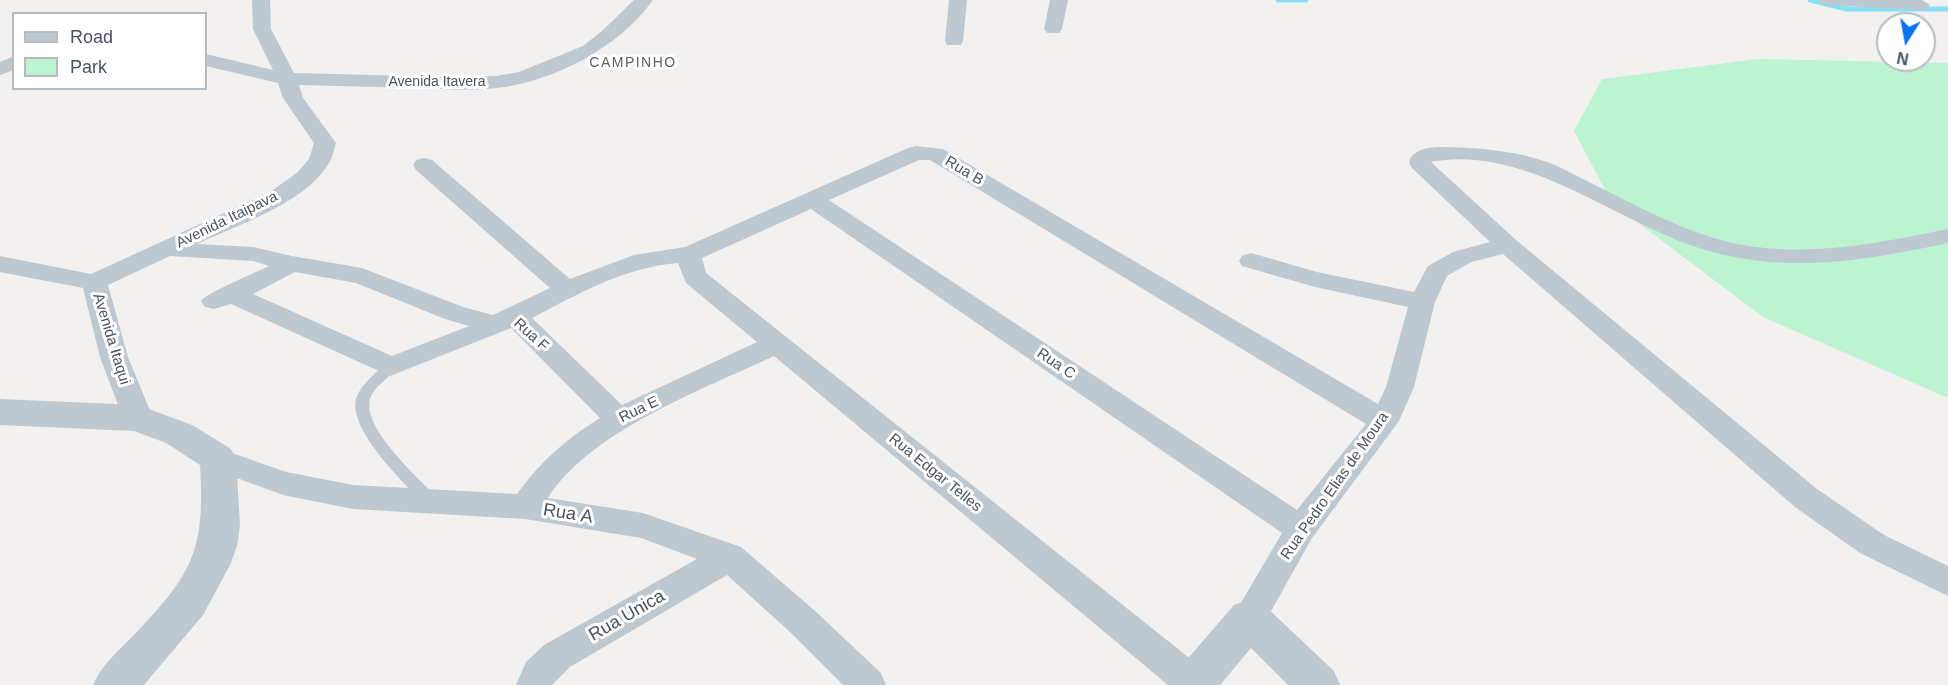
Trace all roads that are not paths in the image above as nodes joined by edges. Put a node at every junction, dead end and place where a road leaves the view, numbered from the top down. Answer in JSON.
{"nodes":[{"id":1,"x":261,"y":0,"type":"edge"},
{"id":2,"x":644,"y":0,"type":"edge"},
{"id":3,"x":958,"y":0,"type":"edge"},
{"id":4,"x":1059,"y":0,"type":"edge"},
{"id":5,"x":1828,"y":0,"type":"edge"},
{"id":6,"x":1921,"y":5,"type":"dead end"},
{"id":7,"x":1053,"y":29,"type":"dead end"},
{"id":8,"x":954,"y":40,"type":"dead end"},
{"id":9,"x":207,"y":60,"type":"edge"},
{"id":10,"x":287,"y":79,"type":"junction"},
{"id":11,"x":424,"y":165,"type":"dead end"},
{"id":12,"x":812,"y":199,"type":"junction"},
{"id":13,"x":1948,"y":236,"type":"edge"},
{"id":14,"x":1507,"y":245,"type":"junction"},
{"id":15,"x":164,"y":250,"type":"junction"},
{"id":16,"x":690,"y":255,"type":"junction"},
{"id":17,"x":1251,"y":261,"type":"dead end"},
{"id":18,"x":0,"y":264,"type":"edge"},
{"id":19,"x":292,"y":264,"type":"junction"},
{"id":20,"x":94,"y":282,"type":"junction"},
{"id":21,"x":566,"y":289,"type":"junction"},
{"id":22,"x":1422,"y":302,"type":"junction"},
{"id":23,"x":504,"y":320,"type":"junction"},
{"id":24,"x":777,"y":344,"type":"junction"},
{"id":25,"x":390,"y":367,"type":"junction"},
{"id":26,"x":0,"y":412,"type":"edge"},
{"id":27,"x":138,"y":417,"type":"junction"},
{"id":28,"x":618,"y":419,"type":"junction"},
{"id":29,"x":1384,"y":421,"type":"junction"},
{"id":30,"x":219,"y":459,"type":"junction"},
{"id":31,"x":433,"y":502,"type":"junction"},
{"id":32,"x":525,"y":507,"type":"junction"},
{"id":33,"x":1301,"y":529,"type":"junction"},
{"id":34,"x":729,"y":557,"type":"junction"},
{"id":35,"x":1948,"y":582,"type":"edge"},
{"id":36,"x":1249,"y":618,"type":"junction"},
{"id":37,"x":115,"y":685,"type":"edge"},
{"id":38,"x":534,"y":685,"type":"edge"},
{"id":39,"x":868,"y":685,"type":"edge"},
{"id":40,"x":1194,"y":685,"type":"edge"},
{"id":41,"x":1318,"y":685,"type":"edge"}],
"edges":[{"from":1,"to":10,"type":"street","name":"Avenida Itaipava"},
{"from":2,"to":10,"type":"street","name":"Avenida Itavera"},
{"from":3,"to":8,"type":"street"},
{"from":4,"to":7,"type":"street"},
{"from":5,"to":6,"type":"street"},
{"from":9,"to":10,"type":"street","name":"Avenida Itavera"},
{"from":10,"to":15,"type":"street","name":"Avenida Itaipava"},
{"from":11,"to":21,"type":"street"},
{"from":12,"to":16,"type":"street","name":"Rua B"},
{"from":12,"to":29,"type":"street","name":"Rua B"},
{"from":12,"to":33,"type":"street","name":"Rua C"},
{"from":13,"to":14,"type":"street"},
{"from":14,"to":22,"type":"street","name":"Rua Pedro Elias de Moura"},
{"from":14,"to":35,"type":"street"},
{"from":15,"to":19,"type":"street"},
{"from":15,"to":20,"type":"street","name":"Avenida Itaipava"},
{"from":16,"to":21,"type":"street","name":"Rua B"},
{"from":16,"to":24,"type":"street","name":"Rua Edgar Telles"},
{"from":17,"to":22,"type":"street"},
{"from":18,"to":20,"type":"street","name":"Avenida Itaqui"},
{"from":19,"to":23,"type":"street"},
{"from":19,"to":25,"type":"street"},
{"from":20,"to":27,"type":"street","name":"Avenida Itaqui"},
{"from":21,"to":23,"type":"street","name":"Rua B"},
{"from":22,"to":29,"type":"street","name":"Rua Pedro Elias de Moura"},
{"from":23,"to":25,"type":"street","name":"Rua F"},
{"from":23,"to":28,"type":"street","name":"Rua F"},
{"from":24,"to":28,"type":"street","name":"Rua E"},
{"from":24,"to":40,"type":"street","name":"Rua Edgar Telles"},
{"from":25,"to":31,"type":"lane"},
{"from":26,"to":27,"type":"street"},
{"from":27,"to":30,"type":"street"},
{"from":28,"to":32,"type":"street","name":"Rua E"},
{"from":29,"to":33,"type":"street","name":"Rua Pedro Elias de Moura"},
{"from":30,"to":31,"type":"street","name":"Rua A"},
{"from":30,"to":37,"type":"street"},
{"from":31,"to":32,"type":"street","name":"Rua A"},
{"from":32,"to":34,"type":"street","name":"Rua A"},
{"from":33,"to":36,"type":"street","name":"Rua Pedro Elias de Moura"},
{"from":34,"to":38,"type":"street","name":"Rua Unica"},
{"from":34,"to":39,"type":"street","name":"Rua A"},
{"from":36,"to":40,"type":"street","name":"Rua Pedro Elias de Moura"},
{"from":36,"to":41,"type":"street"}]}
